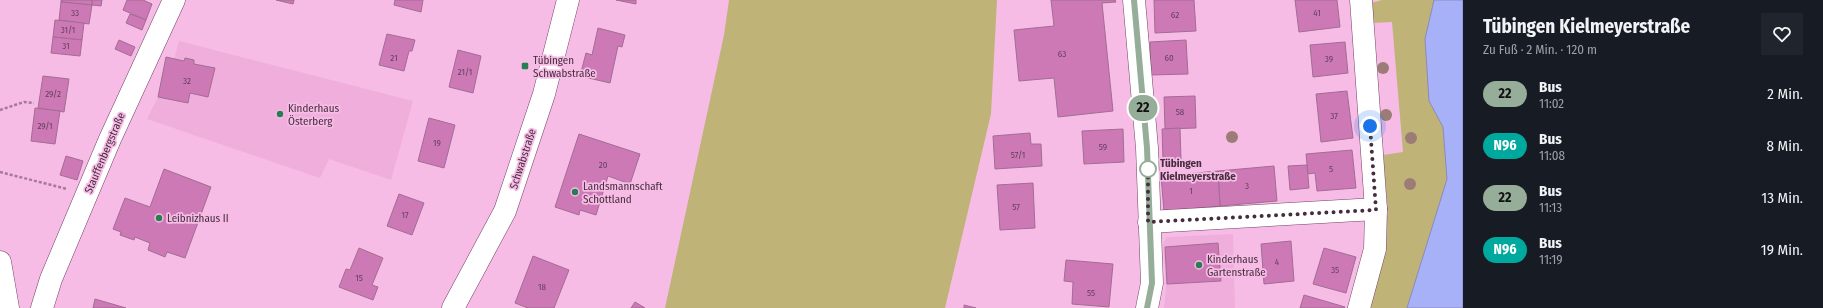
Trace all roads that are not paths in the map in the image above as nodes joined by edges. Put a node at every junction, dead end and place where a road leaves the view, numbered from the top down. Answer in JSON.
{"nodes":[{"id":1,"x":174,"y":0,"type":"edge"},
{"id":2,"x":568,"y":0,"type":"edge"},
{"id":3,"x":1134,"y":0,"type":"edge"},
{"id":4,"x":1361,"y":0,"type":"edge"},
{"id":5,"x":1376,"y":210,"type":"junction"},
{"id":6,"x":1148,"y":222,"type":"junction"},
{"id":7,"x":0,"y":262,"type":"edge"},
{"id":8,"x":8,"y":308,"type":"edge"},
{"id":9,"x":42,"y":308,"type":"edge"},
{"id":10,"x":453,"y":308,"type":"edge"},
{"id":11,"x":1147,"y":308,"type":"edge"},
{"id":12,"x":1359,"y":308,"type":"edge"}],
"edges":[{"from":1,"to":9,"type":"street","name":"Stauffenbergstraße"},
{"from":2,"to":10,"type":"street","name":"Schwabstraße"},
{"from":3,"to":6,"type":"street"},
{"from":4,"to":5,"type":"street"},
{"from":5,"to":6,"type":"street"},
{"from":5,"to":12,"type":"street"},
{"from":6,"to":11,"type":"street"},
{"from":7,"to":8,"type":"street"}]}
